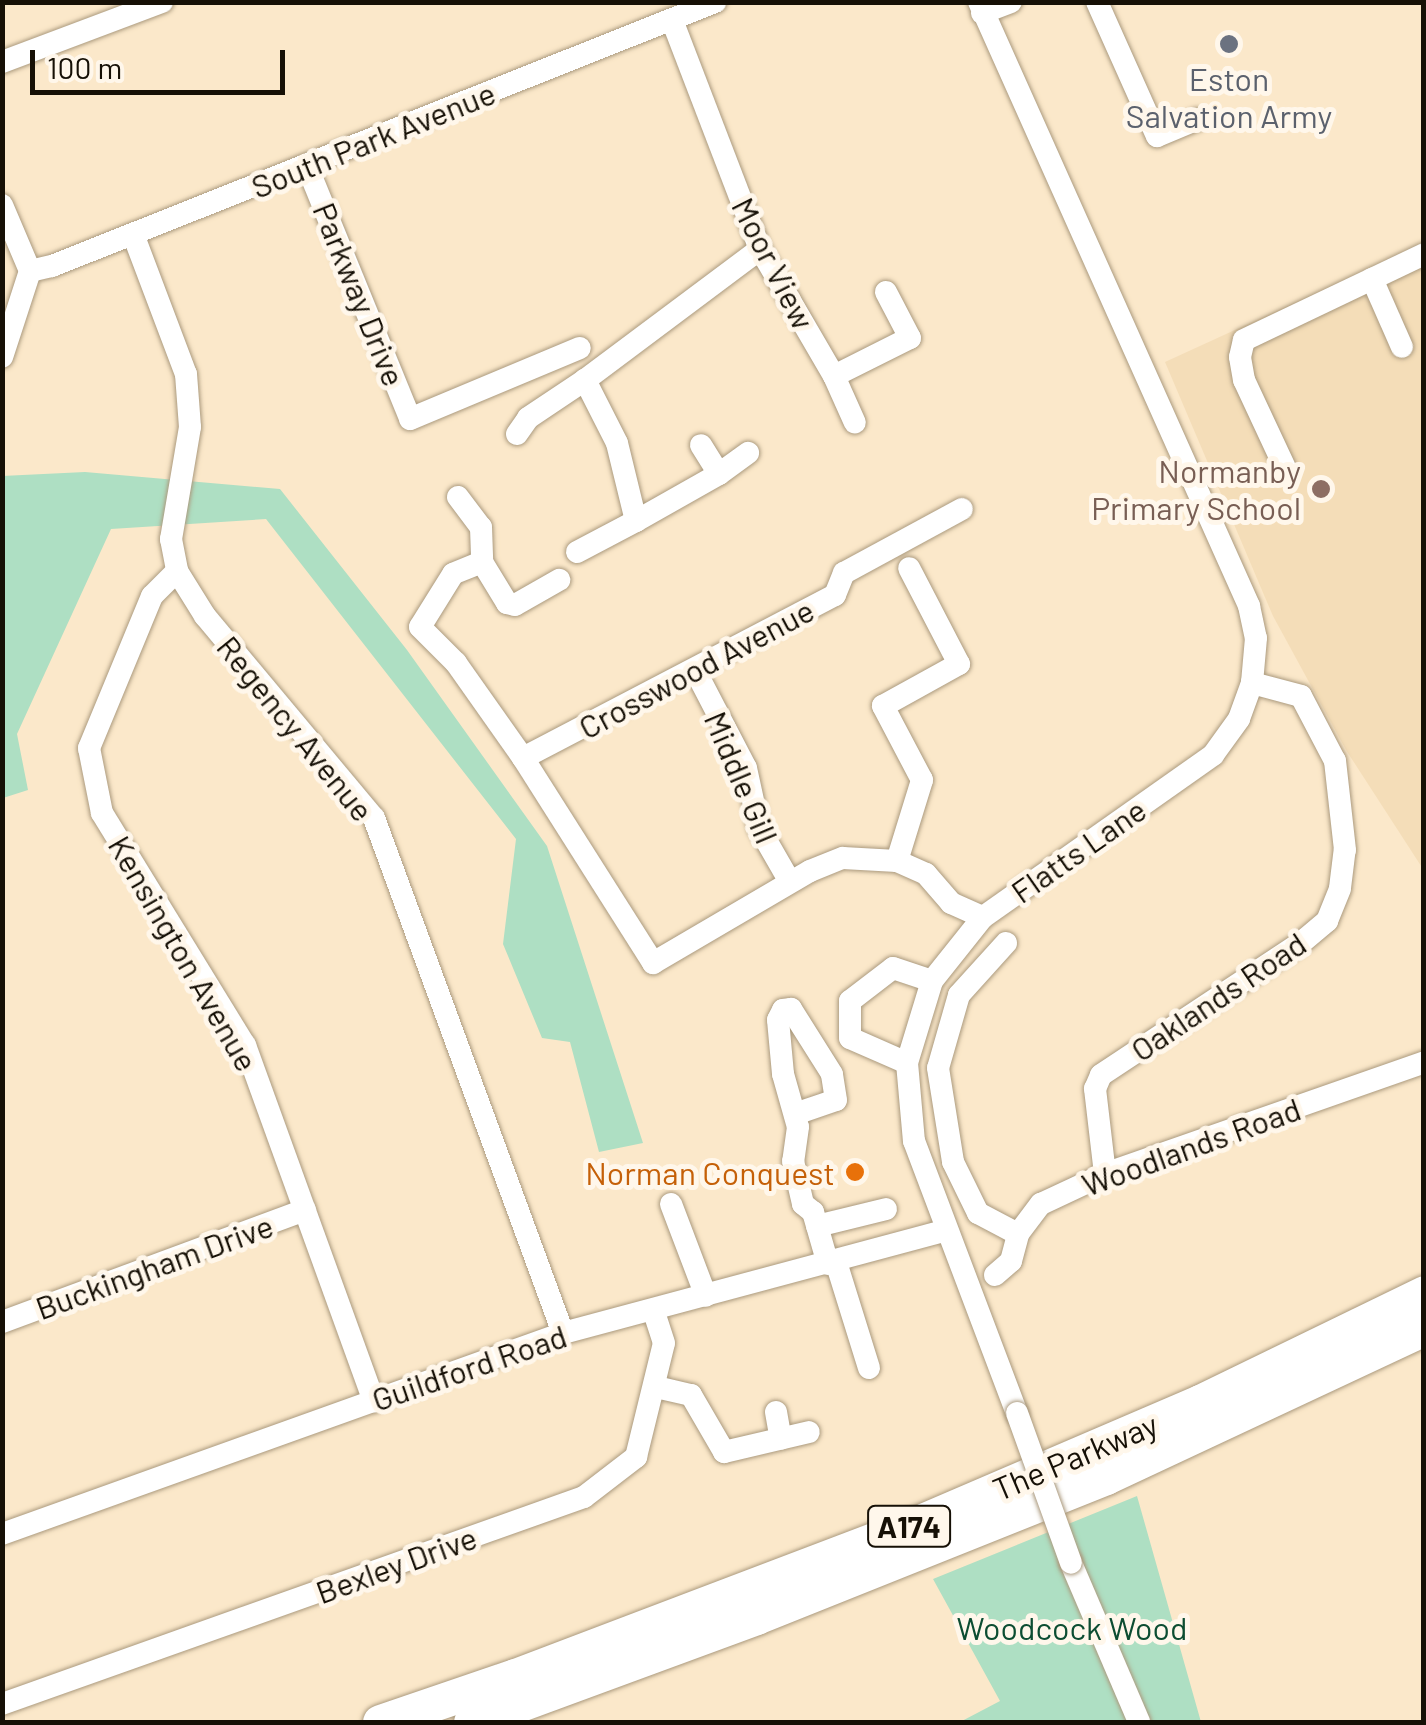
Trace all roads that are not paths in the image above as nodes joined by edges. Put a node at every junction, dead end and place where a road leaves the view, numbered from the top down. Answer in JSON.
{"nodes":[{"id":1,"x":162,"y":2,"type":"edge"},
{"id":2,"x":716,"y":2,"type":"edge"},
{"id":3,"x":1010,"y":2,"type":"edge"},
{"id":4,"x":1097,"y":2,"type":"edge"},
{"id":5,"x":981,"y":8,"type":"edge"},
{"id":6,"x":119,"y":10,"type":"edge"},
{"id":7,"x":672,"y":20,"type":"junction"},
{"id":8,"x":2,"y":62,"type":"edge"},
{"id":9,"x":1198,"y":119,"type":"dead end"},
{"id":10,"x":307,"y":166,"type":"junction"},
{"id":11,"x":2,"y":205,"type":"edge"},
{"id":12,"x":134,"y":234,"type":"junction"},
{"id":13,"x":760,"y":249,"type":"junction"},
{"id":14,"x":1424,"y":254,"type":"edge"},
{"id":15,"x":30,"y":271,"type":"junction"},
{"id":16,"x":1372,"y":278,"type":"junction"},
{"id":17,"x":886,"y":292,"type":"dead end"},
{"id":18,"x":1402,"y":347,"type":"dead end"},
{"id":19,"x":580,"y":348,"type":"dead end"},
{"id":20,"x":2,"y":357,"type":"edge"},
{"id":21,"x":834,"y":376,"type":"junction"},
{"id":22,"x":585,"y":380,"type":"junction"},
{"id":23,"x":856,"y":423,"type":"dead end"},
{"id":24,"x":517,"y":434,"type":"dead end"},
{"id":25,"x":701,"y":445,"type":"dead end"},
{"id":26,"x":748,"y":453,"type":"dead end"},
{"id":27,"x":1286,"y":470,"type":"dead end"},
{"id":28,"x":719,"y":474,"type":"junction"},
{"id":29,"x":458,"y":497,"type":"dead end"},
{"id":30,"x":962,"y":509,"type":"dead end"},
{"id":31,"x":636,"y":521,"type":"junction"},
{"id":32,"x":577,"y":552,"type":"dead end"},
{"id":33,"x":482,"y":562,"type":"junction"},
{"id":34,"x":909,"y":568,"type":"dead end"},
{"id":35,"x":176,"y":570,"type":"junction"},
{"id":36,"x":559,"y":580,"type":"dead end"},
{"id":37,"x":696,"y":672,"type":"junction"},
{"id":38,"x":1252,"y":683,"type":"junction"},
{"id":39,"x":523,"y":758,"type":"junction"},
{"id":40,"x":897,"y":862,"type":"junction"},
{"id":41,"x":790,"y":882,"type":"junction"},
{"id":42,"x":983,"y":916,"type":"junction"},
{"id":43,"x":1006,"y":944,"type":"dead end"},
{"id":44,"x":932,"y":981,"type":"junction"},
{"id":45,"x":1424,"y":1062,"type":"edge"},
{"id":46,"x":906,"y":1064,"type":"junction"},
{"id":47,"x":944,"y":1104,"type":"junction"},
{"id":48,"x":910,"y":1108,"type":"junction"},
{"id":49,"x":795,"y":1114,"type":"dead end"},
{"id":50,"x":1105,"y":1174,"type":"junction"},
{"id":51,"x":670,"y":1204,"type":"dead end"},
{"id":52,"x":886,"y":1208,"type":"dead end"},
{"id":53,"x":305,"y":1210,"type":"junction"},
{"id":54,"x":817,"y":1226,"type":"junction"},
{"id":55,"x":945,"y":1231,"type":"junction"},
{"id":56,"x":1018,"y":1234,"type":"junction"},
{"id":57,"x":832,"y":1263,"type":"junction"},
{"id":58,"x":996,"y":1275,"type":"dead end"},
{"id":59,"x":1424,"y":1293,"type":"edge"},
{"id":60,"x":706,"y":1296,"type":"junction"},
{"id":61,"x":653,"y":1310,"type":"junction"},
{"id":62,"x":3,"y":1321,"type":"edge"},
{"id":63,"x":1424,"y":1328,"type":"edge"},
{"id":64,"x":563,"y":1333,"type":"junction"},
{"id":65,"x":869,"y":1368,"type":"dead end"},
{"id":66,"x":656,"y":1387,"type":"junction"},
{"id":67,"x":374,"y":1400,"type":"junction"},
{"id":68,"x":776,"y":1412,"type":"dead end"},
{"id":69,"x":809,"y":1432,"type":"dead end"},
{"id":70,"x":781,"y":1438,"type":"junction"},
{"id":71,"x":2,"y":1534,"type":"edge"},
{"id":72,"x":2,"y":1704,"type":"edge"},
{"id":73,"x":380,"y":1722,"type":"edge"},
{"id":74,"x":471,"y":1722,"type":"edge"},
{"id":75,"x":1139,"y":1722,"type":"edge"}],
"edges":[{"from":1,"to":6,"type":"street"},
{"from":2,"to":7,"type":"street","name":"South Park Avenue"},
{"from":3,"to":5,"type":"street"},
{"from":4,"to":9,"type":"street"},
{"from":5,"to":38,"type":"street","name":"Flatts Lane"},
{"from":6,"to":8,"type":"street"},
{"from":7,"to":10,"type":"street","name":"South Park Avenue"},
{"from":7,"to":13,"type":"street","name":"Moor View"},
{"from":10,"to":12,"type":"street","name":"South Park Avenue"},
{"from":10,"to":19,"type":"street","name":"Parkway Drive"},
{"from":11,"to":15,"type":"street"},
{"from":12,"to":15,"type":"street","name":"South Park Avenue"},
{"from":12,"to":35,"type":"street"},
{"from":13,"to":21,"type":"street","name":"Moor View"},
{"from":13,"to":22,"type":"street"},
{"from":14,"to":16,"type":"street"},
{"from":15,"to":20,"type":"street"},
{"from":16,"to":18,"type":"street"},
{"from":16,"to":27,"type":"street"},
{"from":17,"to":21,"type":"street"},
{"from":21,"to":23,"type":"street","name":"Moor View"},
{"from":22,"to":24,"type":"street"},
{"from":22,"to":31,"type":"street"},
{"from":25,"to":28,"type":"street"},
{"from":26,"to":28,"type":"street"},
{"from":28,"to":31,"type":"street"},
{"from":29,"to":33,"type":"street"},
{"from":30,"to":37,"type":"street","name":"Crosswood Avenue"},
{"from":31,"to":32,"type":"street"},
{"from":33,"to":36,"type":"street"},
{"from":33,"to":39,"type":"street"},
{"from":34,"to":40,"type":"street"},
{"from":35,"to":53,"type":"street","name":"Kensington Avenue"},
{"from":35,"to":64,"type":"street","name":"Regency Avenue"},
{"from":37,"to":39,"type":"street","name":"Crosswood Avenue"},
{"from":37,"to":41,"type":"street","name":"Middle Gill"},
{"from":38,"to":42,"type":"street","name":"Flatts Lane"},
{"from":38,"to":50,"type":"street","name":"Oaklands Road"},
{"from":39,"to":41,"type":"street"},
{"from":40,"to":41,"type":"street"},
{"from":40,"to":42,"type":"street"},
{"from":42,"to":44,"type":"street","name":"Flatts Lane"},
{"from":43,"to":47,"type":"street"},
{"from":44,"to":46,"type":"street","name":"Flatts Lane"},
{"from":44,"to":46,"type":"street"},
{"from":45,"to":50,"type":"street","name":"Woodlands Road"},
{"from":46,"to":48,"type":"street","name":"Flatts Lane"},
{"from":47,"to":48,"type":"street"},
{"from":47,"to":56,"type":"street"},
{"from":48,"to":55,"type":"street","name":"Flatts Lane"},
{"from":49,"to":54,"type":"street"},
{"from":50,"to":56,"type":"street","name":"Woodlands Road"},
{"from":51,"to":60,"type":"street"},
{"from":52,"to":54,"type":"street"},
{"from":53,"to":62,"type":"street","name":"Buckingham Drive"},
{"from":53,"to":67,"type":"street","name":"Kensington Avenue"},
{"from":54,"to":57,"type":"street"},
{"from":55,"to":57,"type":"street","name":"Guildford Road"},
{"from":55,"to":75,"type":"street","name":"Flatts Lane","bridge":true},
{"from":56,"to":58,"type":"street","name":"Woodlands Road"},
{"from":57,"to":60,"type":"street","name":"Guildford Road"},
{"from":57,"to":65,"type":"street"},
{"from":59,"to":73,"type":"highway","name":"The Parkway","number":"A174"},
{"from":60,"to":61,"type":"street","name":"Guildford Road"},
{"from":61,"to":64,"type":"street","name":"Guildford Road"},
{"from":61,"to":66,"type":"street","name":"Bexley Drive"},
{"from":63,"to":74,"type":"highway","name":"The Parkway","number":"A174"},
{"from":64,"to":67,"type":"street","name":"Guildford Road"},
{"from":66,"to":70,"type":"street"},
{"from":66,"to":72,"type":"street","name":"Bexley Drive"},
{"from":67,"to":71,"type":"street","name":"Guildford Road"},
{"from":68,"to":70,"type":"street"},
{"from":69,"to":70,"type":"street"}]}
